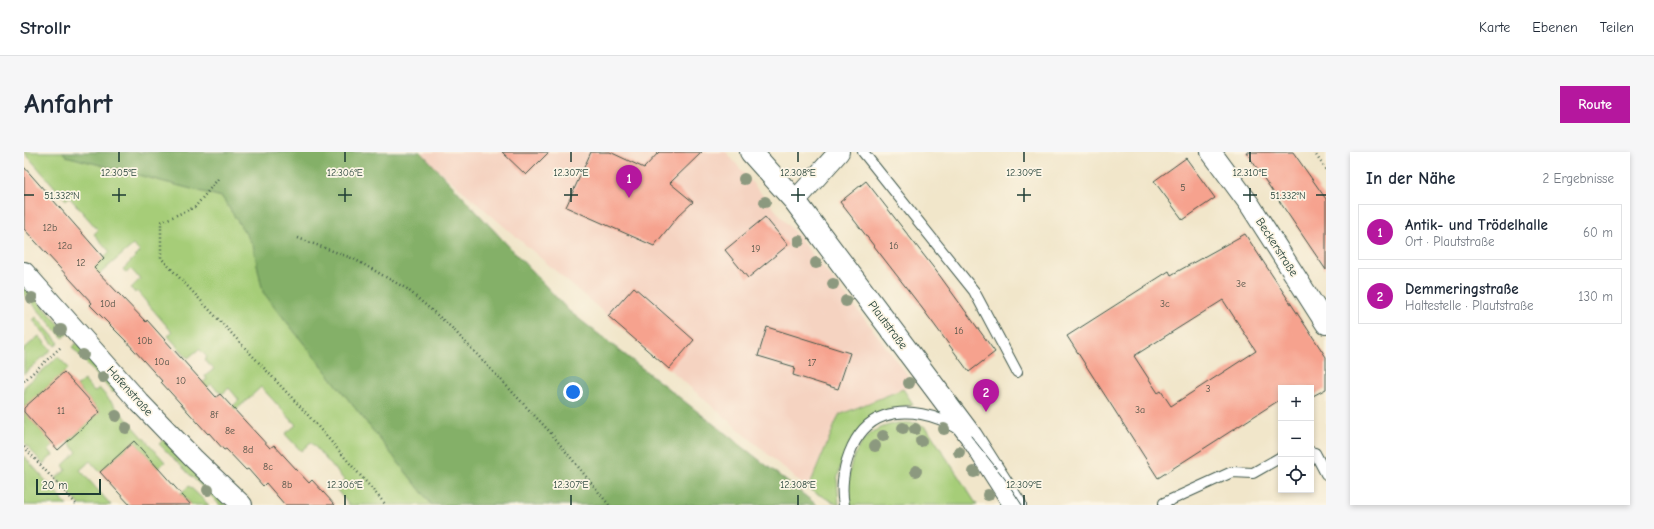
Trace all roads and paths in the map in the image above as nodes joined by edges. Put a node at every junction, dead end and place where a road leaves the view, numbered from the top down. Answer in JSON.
{"nodes":[{"id":1,"x":751,"y":152,"type":"edge"},
{"id":2,"x":839,"y":152,"type":"edge"},
{"id":3,"x":863,"y":152,"type":"edge"},
{"id":4,"x":1211,"y":152,"type":"edge"},
{"id":5,"x":1314,"y":152,"type":"edge"},
{"id":6,"x":1326,"y":170,"type":"edge"},
{"id":7,"x":218,"y":179,"type":"dead end"},
{"id":8,"x":796,"y":201,"type":"junction"},
{"id":9,"x":298,"y":238,"type":"dead end"},
{"id":10,"x":24,"y":272,"type":"edge"},
{"id":11,"x":1326,"y":324,"type":"edge"},
{"id":12,"x":78,"y":331,"type":"junction"},
{"id":13,"x":1017,"y":372,"type":"dead end"},
{"id":14,"x":24,"y":381,"type":"edge"},
{"id":15,"x":971,"y":436,"type":"junction"},
{"id":16,"x":24,"y":447,"type":"edge"},
{"id":17,"x":1314,"y":453,"type":"edge"},
{"id":18,"x":1278,"y":459,"type":"edge"},
{"id":19,"x":1326,"y":474,"type":"edge"},
{"id":20,"x":77,"y":505,"type":"edge"},
{"id":21,"x":242,"y":505,"type":"edge"},
{"id":22,"x":386,"y":505,"type":"edge"},
{"id":23,"x":609,"y":505,"type":"edge"},
{"id":24,"x":844,"y":505,"type":"edge"},
{"id":25,"x":1015,"y":505,"type":"edge"},
{"id":26,"x":1164,"y":505,"type":"edge"}],
"edges":[{"from":1,"to":8,"type":"main road","name":"Plautstraße"},
{"from":2,"to":8,"type":"street"},
{"from":3,"to":13,"type":"lane"},
{"from":4,"to":11,"type":"street","name":"Beckerstraße"},
{"from":5,"to":6,"type":"path"},
{"from":7,"to":22,"type":"path"},
{"from":8,"to":15,"type":"main road","name":"Plautstraße"},
{"from":9,"to":23,"type":"path"},
{"from":10,"to":12,"type":"street","name":"Hafenstraße"},
{"from":12,"to":14,"type":"path"},
{"from":12,"to":21,"type":"street","name":"Hafenstraße"},
{"from":15,"to":24,"type":"lane"},
{"from":15,"to":25,"type":"main road","name":"Plautstraße"},
{"from":16,"to":20,"type":"path"},
{"from":17,"to":19,"type":"lane"},
{"from":18,"to":26,"type":"lane"}]}
